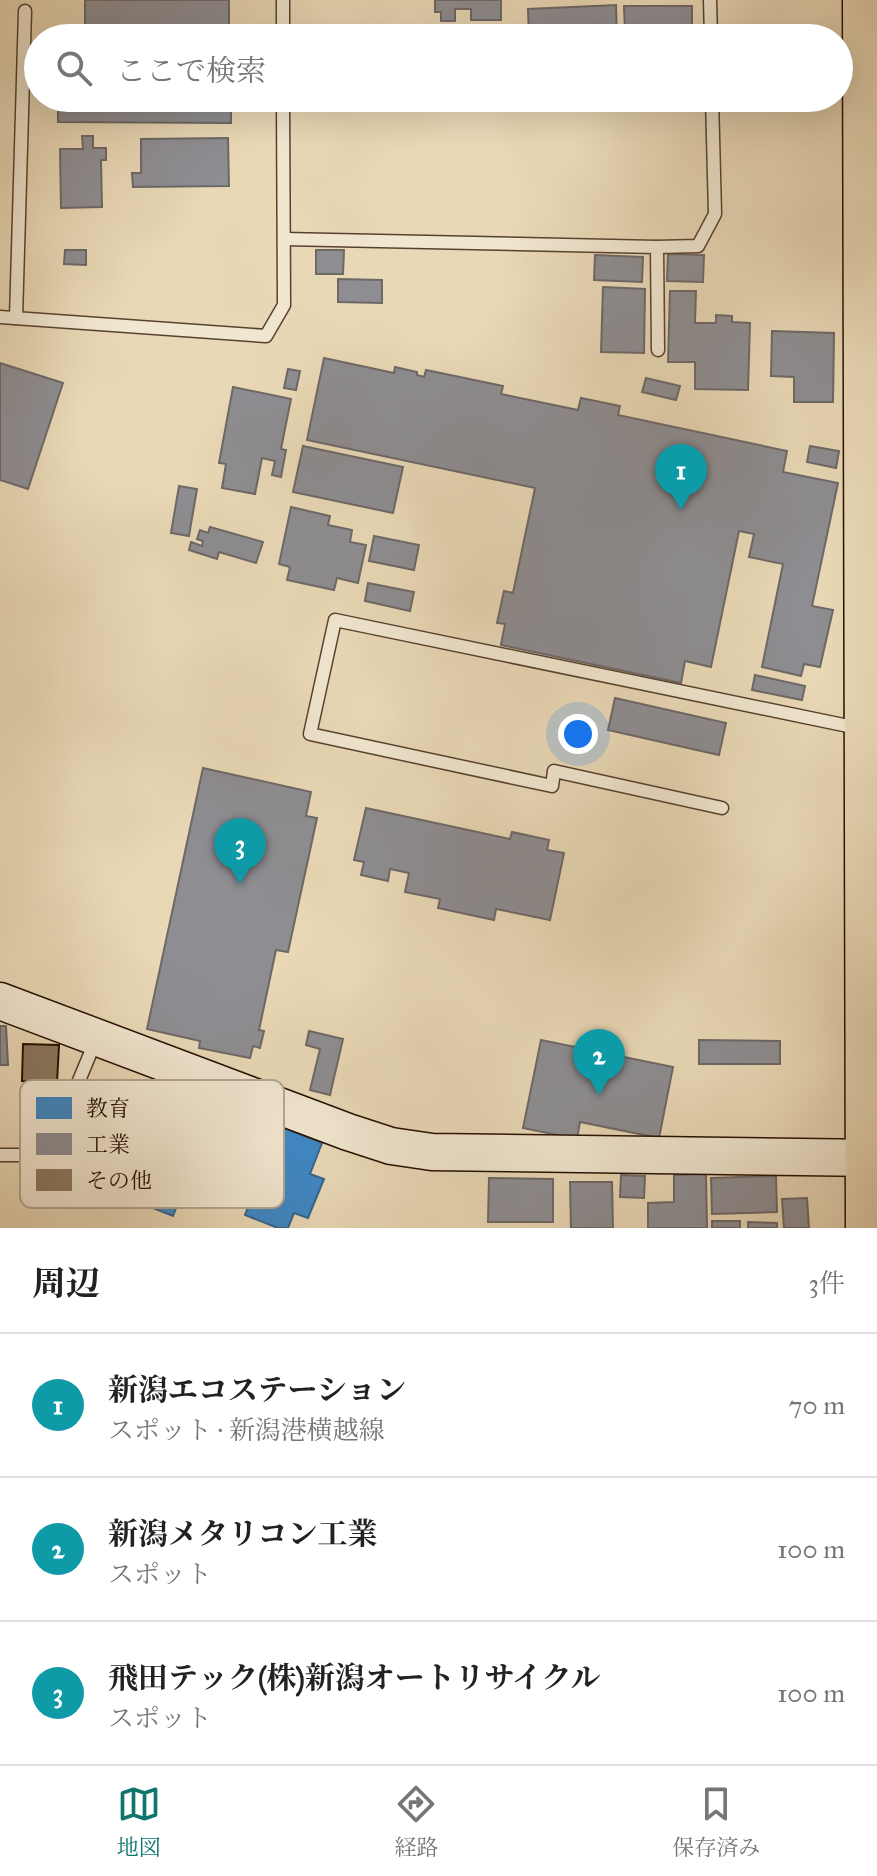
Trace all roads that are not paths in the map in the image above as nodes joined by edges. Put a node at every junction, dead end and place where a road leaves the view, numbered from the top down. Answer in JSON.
{"nodes":[{"id":1,"x":283,"y":0,"type":"edge"},
{"id":2,"x":710,"y":0,"type":"edge"},
{"id":3,"x":863,"y":0,"type":"edge"},
{"id":4,"x":25,"y":11,"type":"dead end"},
{"id":5,"x":25,"y":24,"type":"edge"},
{"id":6,"x":283,"y":24,"type":"edge"},
{"id":7,"x":711,"y":24,"type":"edge"},
{"id":8,"x":24,"y":45,"type":"edge"},
{"id":9,"x":283,"y":112,"type":"edge"},
{"id":10,"x":712,"y":112,"type":"edge"},
{"id":11,"x":284,"y":239,"type":"junction"},
{"id":12,"x":657,"y":247,"type":"junction"},
{"id":13,"x":0,"y":317,"type":"edge"},
{"id":14,"x":16,"y":318,"type":"junction"},
{"id":15,"x":658,"y":350,"type":"dead end"},
{"id":16,"x":865,"y":730,"type":"junction"},
{"id":17,"x":722,"y":808,"type":"dead end"},
{"id":18,"x":0,"y":1001,"type":"edge"},
{"id":19,"x":97,"y":1038,"type":"junction"},
{"id":20,"x":79,"y":1080,"type":"edge"},
{"id":21,"x":209,"y":1080,"type":"edge"},
{"id":22,"x":284,"y":1108,"type":"edge"},
{"id":23,"x":872,"y":1157,"type":"edge"},
{"id":24,"x":866,"y":1228,"type":"edge"}],
"edges":[{"from":1,"to":6,"type":"lane"},
{"from":2,"to":7,"type":"lane"},
{"from":3,"to":16,"type":"main road"},
{"from":4,"to":5,"type":"lane"},
{"from":8,"to":14,"type":"lane"},
{"from":9,"to":11,"type":"lane"},
{"from":10,"to":12,"type":"lane"},
{"from":11,"to":12,"type":"lane"},
{"from":11,"to":14,"type":"lane"},
{"from":12,"to":15,"type":"lane"},
{"from":13,"to":14,"type":"lane"},
{"from":16,"to":17,"type":"lane"},
{"from":16,"to":23,"type":"main road"},
{"from":18,"to":19,"type":"street"},
{"from":19,"to":20,"type":"lane"},
{"from":19,"to":21,"type":"street"},
{"from":22,"to":23,"type":"street"},
{"from":23,"to":24,"type":"main road"}]}
